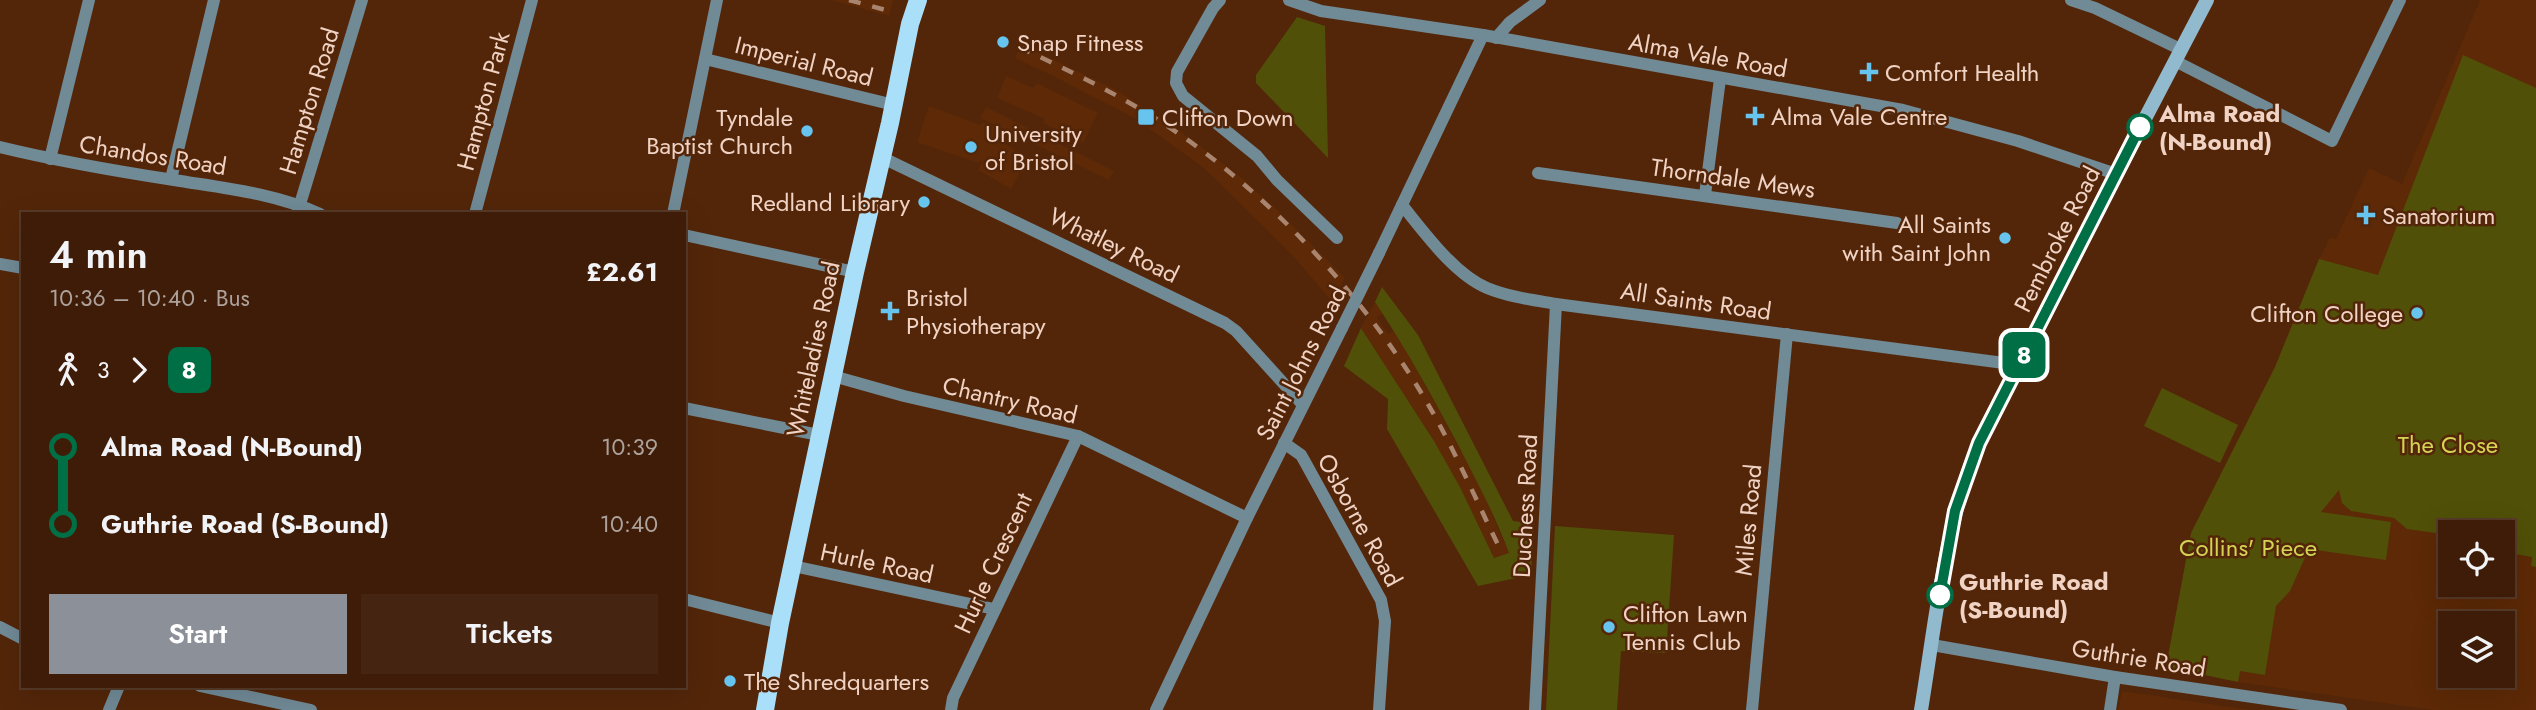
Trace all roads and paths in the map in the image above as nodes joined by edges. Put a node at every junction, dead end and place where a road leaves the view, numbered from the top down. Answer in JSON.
{"nodes":[{"id":1,"x":89,"y":0,"type":"edge"},
{"id":2,"x":214,"y":0,"type":"edge"},
{"id":3,"x":362,"y":0,"type":"edge"},
{"id":4,"x":532,"y":0,"type":"edge"},
{"id":5,"x":716,"y":0,"type":"edge"},
{"id":6,"x":918,"y":0,"type":"edge"},
{"id":7,"x":1220,"y":0,"type":"edge"},
{"id":8,"x":1289,"y":0,"type":"edge"},
{"id":9,"x":1540,"y":0,"type":"edge"},
{"id":10,"x":2071,"y":0,"type":"edge"},
{"id":11,"x":2207,"y":0,"type":"edge"},
{"id":12,"x":2400,"y":0,"type":"edge"},
{"id":13,"x":2097,"y":4,"type":"edge"},
{"id":14,"x":1483,"y":35,"type":"junction"},
{"id":15,"x":1496,"y":38,"type":"junction"},
{"id":16,"x":2178,"y":55,"type":"junction"},
{"id":17,"x":705,"y":59,"type":"junction"},
{"id":18,"x":1720,"y":79,"type":"junction"},
{"id":19,"x":894,"y":104,"type":"junction"},
{"id":20,"x":0,"y":146,"type":"edge"},
{"id":21,"x":881,"y":157,"type":"junction"},
{"id":22,"x":50,"y":159,"type":"junction"},
{"id":23,"x":1538,"y":173,"type":"dead end"},
{"id":24,"x":2116,"y":174,"type":"junction"},
{"id":25,"x":171,"y":179,"type":"junction"},
{"id":26,"x":1705,"y":195,"type":"junction"},
{"id":27,"x":1402,"y":205,"type":"junction"},
{"id":28,"x":298,"y":209,"type":"edge"},
{"id":29,"x":476,"y":212,"type":"edge"},
{"id":30,"x":673,"y":212,"type":"edge"},
{"id":31,"x":1897,"y":223,"type":"dead end"},
{"id":32,"x":686,"y":235,"type":"edge"},
{"id":33,"x":1337,"y":238,"type":"dead end"},
{"id":34,"x":0,"y":264,"type":"edge"},
{"id":35,"x":21,"y":268,"type":"edge"},
{"id":36,"x":855,"y":272,"type":"junction"},
{"id":37,"x":1556,"y":304,"type":"junction"},
{"id":38,"x":1787,"y":334,"type":"junction"},
{"id":39,"x":2019,"y":365,"type":"junction"},
{"id":40,"x":833,"y":376,"type":"junction"},
{"id":41,"x":1303,"y":405,"type":"junction"},
{"id":42,"x":686,"y":408,"type":"edge"},
{"id":43,"x":819,"y":435,"type":"junction"},
{"id":44,"x":1078,"y":436,"type":"junction"},
{"id":45,"x":1284,"y":443,"type":"junction"},
{"id":46,"x":1247,"y":519,"type":"junction"},
{"id":47,"x":793,"y":566,"type":"junction"},
{"id":48,"x":686,"y":600,"type":"edge"},
{"id":49,"x":994,"y":609,"type":"junction"},
{"id":50,"x":780,"y":623,"type":"junction"},
{"id":51,"x":0,"y":627,"type":"edge"},
{"id":52,"x":21,"y":638,"type":"edge"},
{"id":53,"x":1932,"y":645,"type":"junction"},
{"id":54,"x":2115,"y":677,"type":"junction"},
{"id":55,"x":118,"y":688,"type":"edge"},
{"id":56,"x":207,"y":688,"type":"edge"},
{"id":57,"x":264,"y":705,"type":"edge"},
{"id":58,"x":2311,"y":708,"type":"edge"},
{"id":59,"x":109,"y":710,"type":"edge"},
{"id":60,"x":311,"y":710,"type":"edge"},
{"id":61,"x":765,"y":710,"type":"edge"},
{"id":62,"x":951,"y":710,"type":"edge"},
{"id":63,"x":1156,"y":710,"type":"edge"},
{"id":64,"x":1379,"y":710,"type":"edge"},
{"id":65,"x":1535,"y":710,"type":"edge"},
{"id":66,"x":1752,"y":710,"type":"edge"},
{"id":67,"x":1921,"y":710,"type":"edge"},
{"id":68,"x":2110,"y":710,"type":"edge"},
{"id":69,"x":2341,"y":710,"type":"edge"}],
"edges":[{"from":1,"to":22,"type":"street"},
{"from":2,"to":25,"type":"street"},
{"from":3,"to":28,"type":"street","name":"Hampton Road"},
{"from":4,"to":29,"type":"street","name":"Hampton Park"},
{"from":5,"to":17,"type":"street"},
{"from":6,"to":19,"type":"main road","name":"Whiteladies Road"},
{"from":7,"to":33,"type":"street"},
{"from":8,"to":14,"type":"street","name":"Alma Vale Road"},
{"from":9,"to":15,"type":"street"},
{"from":10,"to":13,"type":"street"},
{"from":11,"to":16,"type":"main road","name":"Pembroke Road"},
{"from":12,"to":16,"type":"street"},
{"from":13,"to":16,"type":"street"},
{"from":14,"to":15,"type":"street","name":"Alma Vale Road"},
{"from":14,"to":27,"type":"street","name":"Saint Johns Road"},
{"from":15,"to":18,"type":"street","name":"Alma Vale Road"},
{"from":16,"to":24,"type":"main road","name":"Pembroke Road"},
{"from":17,"to":19,"type":"street","name":"Imperial Road"},
{"from":17,"to":30,"type":"street"},
{"from":18,"to":24,"type":"street","name":"Alma Vale Road"},
{"from":18,"to":26,"type":"street"},
{"from":19,"to":21,"type":"main road","name":"Whiteladies Road"},
{"from":20,"to":22,"type":"street","name":"Chandos Road"},
{"from":21,"to":36,"type":"main road","name":"Whiteladies Road"},
{"from":21,"to":41,"type":"street","name":"Whatley Road"},
{"from":22,"to":25,"type":"street","name":"Chandos Road"},
{"from":23,"to":26,"type":"street","name":"Thorndale Mews"},
{"from":24,"to":39,"type":"main road","name":"Pembroke Road"},
{"from":25,"to":28,"type":"street","name":"Chandos Road"},
{"from":26,"to":31,"type":"street","name":"Thorndale Mews"},
{"from":27,"to":37,"type":"street","name":"All Saints Road"},
{"from":27,"to":41,"type":"street","name":"Saint Johns Road","bridge":true},
{"from":32,"to":36,"type":"street"},
{"from":34,"to":35,"type":"street"},
{"from":36,"to":40,"type":"main road","name":"Whiteladies Road"},
{"from":37,"to":38,"type":"street","name":"All Saints Road"},
{"from":37,"to":65,"type":"street","name":"Duchess Road"},
{"from":38,"to":39,"type":"street","name":"All Saints Road"},
{"from":38,"to":66,"type":"street","name":"Miles Road"},
{"from":39,"to":53,"type":"main road","name":"Pembroke Road"},
{"from":40,"to":43,"type":"main road","name":"Whiteladies Road"},
{"from":40,"to":44,"type":"street","name":"Chantry Road"},
{"from":41,"to":45,"type":"street","name":"Saint Johns Road"},
{"from":42,"to":43,"type":"street"},
{"from":43,"to":47,"type":"main road","name":"Whiteladies Road"},
{"from":44,"to":46,"type":"street","name":"Chantry Road"},
{"from":44,"to":49,"type":"street","name":"Hurle Crescent"},
{"from":45,"to":46,"type":"street","name":"Saint Johns Road"},
{"from":45,"to":64,"type":"street","name":"Osborne Road"},
{"from":46,"to":63,"type":"street","name":"Saint Johns Road"},
{"from":47,"to":49,"type":"street","name":"Hurle Road"},
{"from":47,"to":50,"type":"main road","name":"Whiteladies Road"},
{"from":48,"to":50,"type":"street"},
{"from":49,"to":62,"type":"street","name":"Hurle Crescent"},
{"from":50,"to":61,"type":"main road","name":"Whiteladies Road"},
{"from":51,"to":52,"type":"street"},
{"from":53,"to":54,"type":"street","name":"Guthrie Road"},
{"from":53,"to":67,"type":"main road","name":"Pembroke Road"},
{"from":54,"to":58,"type":"street","name":"Guthrie Road"},
{"from":54,"to":68,"type":"street"},
{"from":55,"to":59,"type":"street"},
{"from":56,"to":57,"type":"street"},
{"from":57,"to":60,"type":"street"},
{"from":58,"to":69,"type":"street","name":"Guthrie Road"}]}
